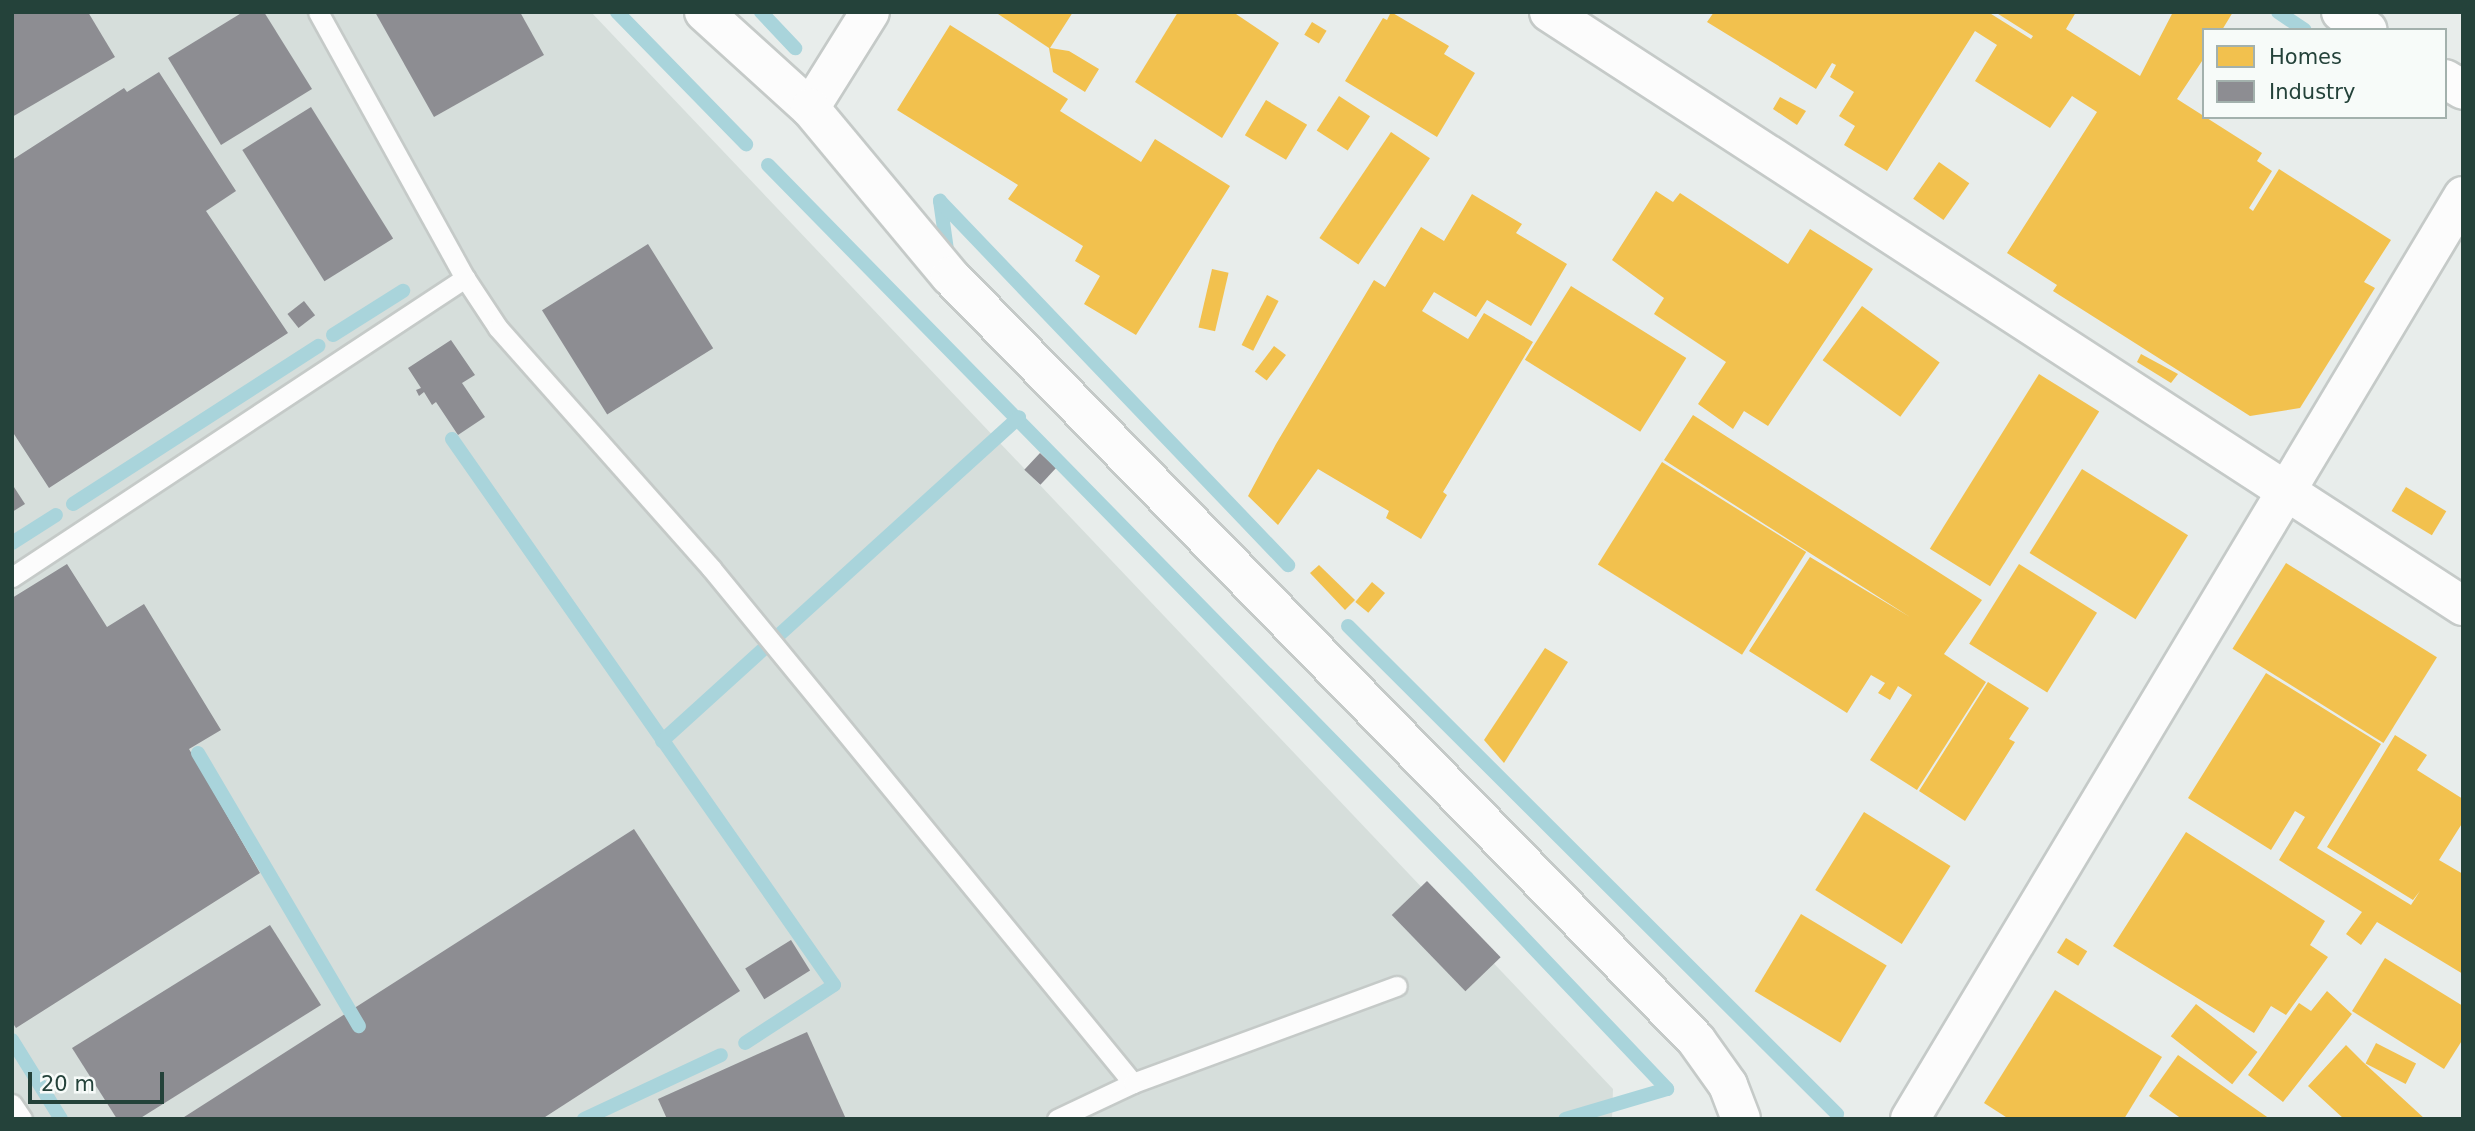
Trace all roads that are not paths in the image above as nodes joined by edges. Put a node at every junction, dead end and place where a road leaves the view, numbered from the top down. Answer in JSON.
{"nodes":[{"id":1,"x":318,"y":12,"type":"edge"},
{"id":2,"x":704,"y":12,"type":"edge"},
{"id":3,"x":870,"y":12,"type":"edge"},
{"id":4,"x":1549,"y":12,"type":"edge"},
{"id":5,"x":2341,"y":12,"type":"edge"},
{"id":6,"x":2365,"y":28,"type":"edge"},
{"id":7,"x":2447,"y":80,"type":"edge"},
{"id":8,"x":2463,"y":90,"type":"edge"},
{"id":9,"x":810,"y":107,"type":"junction"},
{"id":10,"x":2463,"y":196,"type":"edge"},
{"id":11,"x":465,"y":278,"type":"junction"},
{"id":12,"x":2286,"y":494,"type":"junction"},
{"id":13,"x":12,"y":577,"type":"edge"},
{"id":14,"x":2463,"y":606,"type":"edge"},
{"id":15,"x":1397,"y":986,"type":"dead end"},
{"id":16,"x":1133,"y":1083,"type":"junction"},
{"id":17,"x":12,"y":1104,"type":"edge"},
{"id":18,"x":22,"y":1119,"type":"edge"},
{"id":19,"x":1057,"y":1119,"type":"edge"},
{"id":20,"x":1741,"y":1119,"type":"edge"},
{"id":21,"x":1910,"y":1119,"type":"edge"}],
"edges":[{"from":1,"to":11,"type":"lane"},
{"from":2,"to":9,"type":"street"},
{"from":3,"to":9,"type":"street"},
{"from":4,"to":12,"type":"street"},
{"from":5,"to":6,"type":"street"},
{"from":7,"to":8,"type":"street"},
{"from":9,"to":20,"type":"street"},
{"from":10,"to":12,"type":"street"},
{"from":11,"to":13,"type":"lane"},
{"from":11,"to":16,"type":"lane"},
{"from":12,"to":14,"type":"street"},
{"from":12,"to":21,"type":"street"},
{"from":15,"to":16,"type":"lane"},
{"from":16,"to":19,"type":"lane"},
{"from":17,"to":18,"type":"lane"}]}
